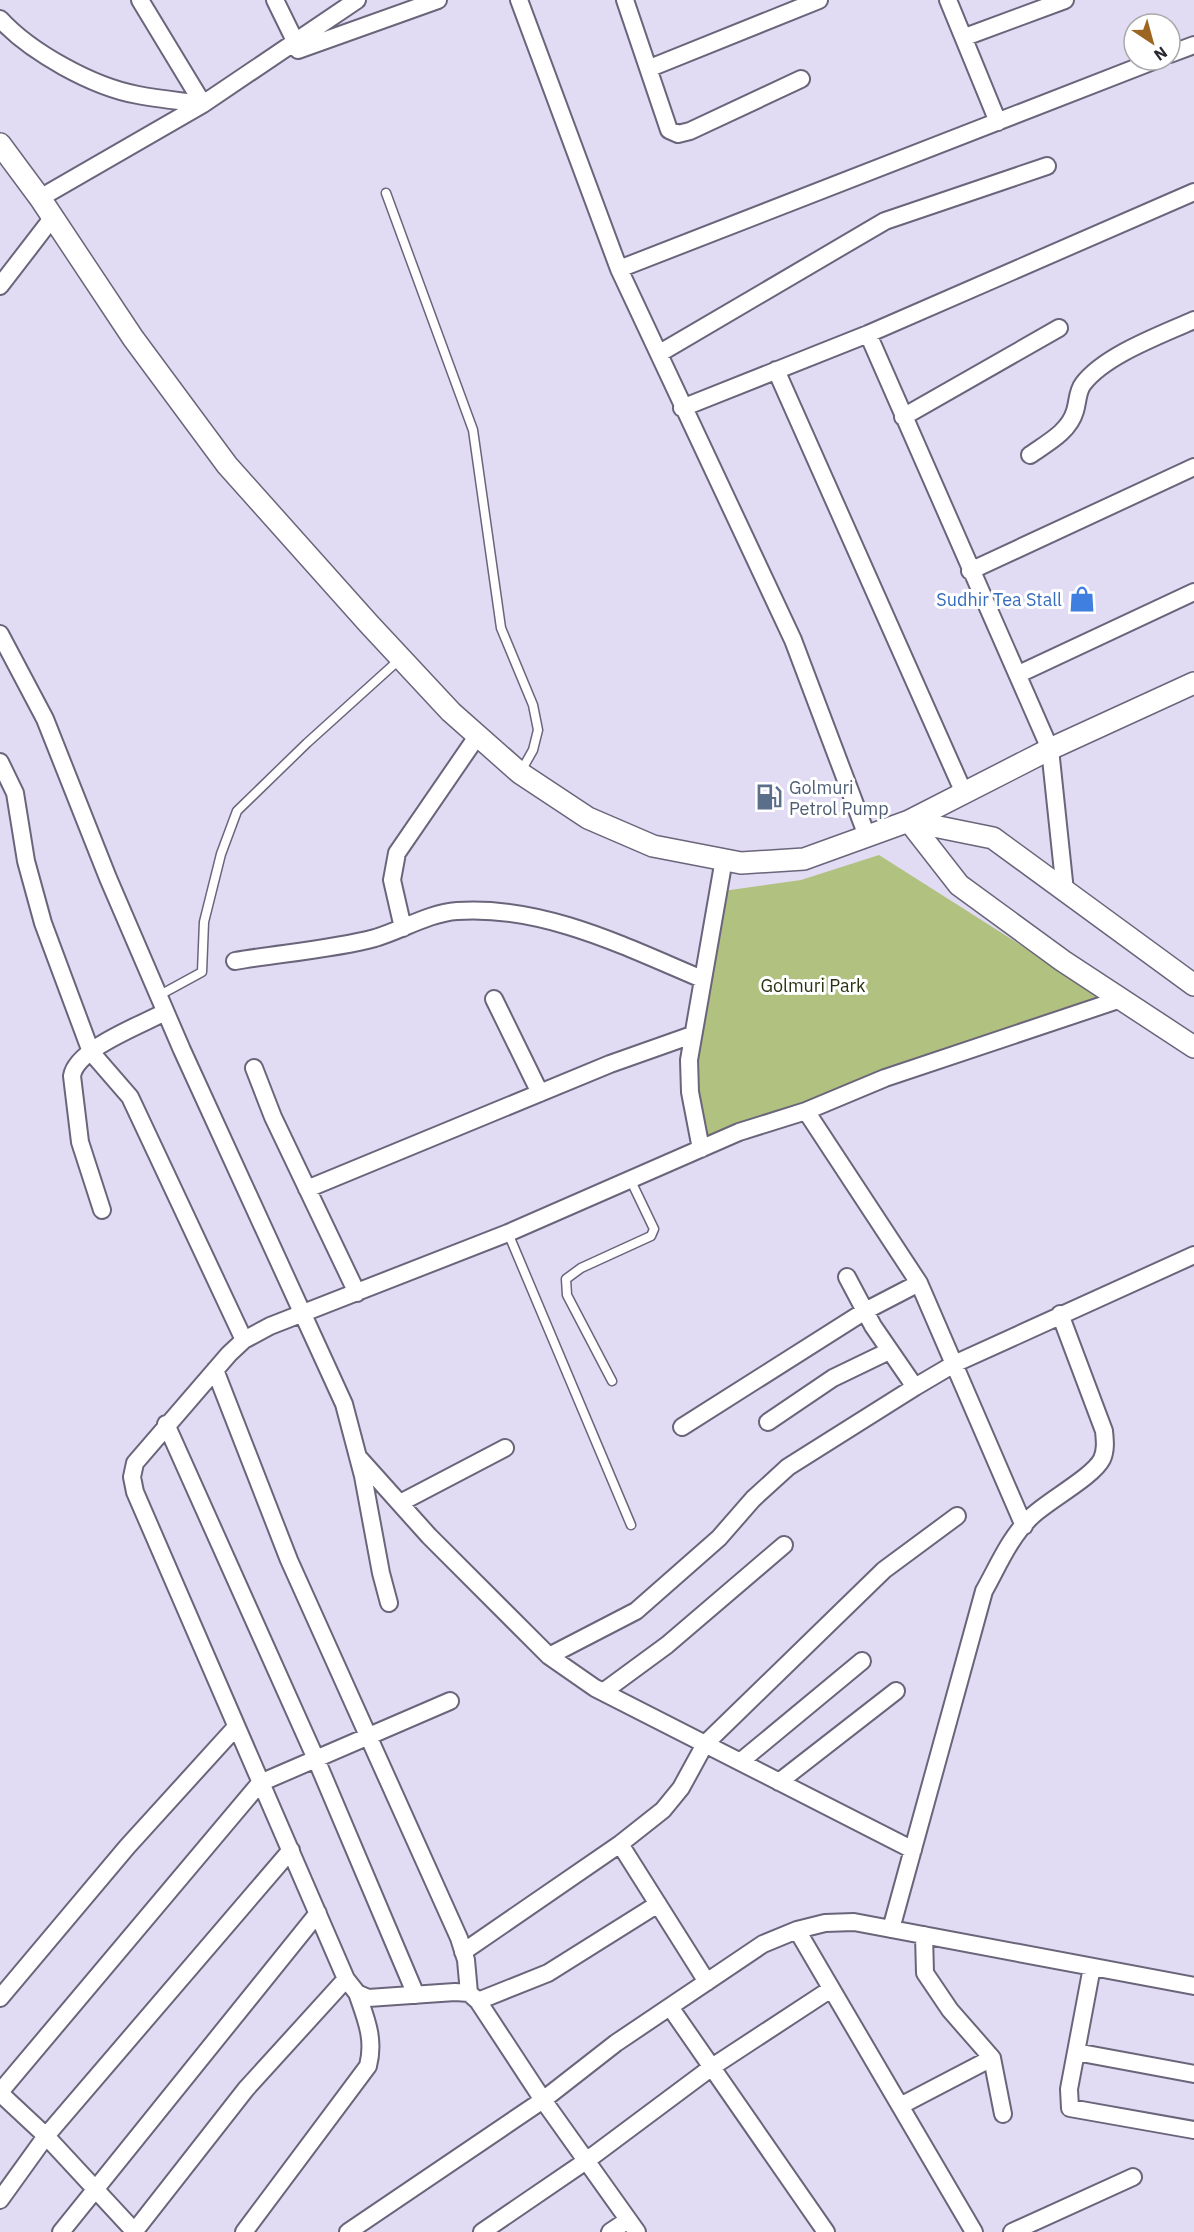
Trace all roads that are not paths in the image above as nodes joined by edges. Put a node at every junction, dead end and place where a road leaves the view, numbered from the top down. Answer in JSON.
{"nodes":[{"id":1,"x":140,"y":0,"type":"edge"},
{"id":2,"x":275,"y":0,"type":"edge"},
{"id":3,"x":357,"y":0,"type":"edge"},
{"id":4,"x":438,"y":0,"type":"edge"},
{"id":5,"x":519,"y":0,"type":"edge"},
{"id":6,"x":625,"y":0,"type":"edge"},
{"id":7,"x":819,"y":0,"type":"edge"},
{"id":8,"x":948,"y":0,"type":"edge"},
{"id":9,"x":1065,"y":0,"type":"edge"},
{"id":10,"x":342,"y":7,"type":"edge"},
{"id":11,"x":0,"y":19,"type":"edge"},
{"id":12,"x":964,"y":37,"type":"junction"},
{"id":13,"x":298,"y":46,"type":"junction"},
{"id":14,"x":650,"y":68,"type":"junction"},
{"id":15,"x":1125,"y":72,"type":"edge"},
{"id":16,"x":801,"y":79,"type":"dead end"},
{"id":17,"x":203,"y":104,"type":"junction"},
{"id":18,"x":998,"y":122,"type":"junction"},
{"id":19,"x":0,"y":144,"type":"edge"},
{"id":20,"x":1047,"y":166,"type":"dead end"},
{"id":21,"x":1194,"y":192,"type":"edge"},
{"id":22,"x":386,"y":193,"type":"dead end"},
{"id":23,"x":40,"y":198,"type":"junction"},
{"id":24,"x":53,"y":216,"type":"junction"},
{"id":25,"x":619,"y":269,"type":"junction"},
{"id":26,"x":0,"y":286,"type":"edge"},
{"id":27,"x":1194,"y":320,"type":"edge"},
{"id":28,"x":1059,"y":328,"type":"dead end"},
{"id":29,"x":868,"y":334,"type":"junction"},
{"id":30,"x":660,"y":353,"type":"junction"},
{"id":31,"x":776,"y":370,"type":"junction"},
{"id":32,"x":682,"y":408,"type":"junction"},
{"id":33,"x":903,"y":417,"type":"junction"},
{"id":34,"x":1030,"y":455,"type":"dead end"},
{"id":35,"x":1194,"y":467,"type":"edge"},
{"id":36,"x":970,"y":571,"type":"junction"},
{"id":37,"x":1194,"y":592,"type":"edge"},
{"id":38,"x":0,"y":634,"type":"edge"},
{"id":39,"x":400,"y":658,"type":"junction"},
{"id":40,"x":1019,"y":674,"type":"junction"},
{"id":41,"x":1194,"y":683,"type":"edge"},
{"id":42,"x":478,"y":735,"type":"junction"},
{"id":43,"x":1050,"y":748,"type":"junction"},
{"id":44,"x":0,"y":762,"type":"edge"},
{"id":45,"x":520,"y":773,"type":"junction"},
{"id":46,"x":964,"y":793,"type":"junction"},
{"id":47,"x":909,"y":821,"type":"junction"},
{"id":48,"x":867,"y":836,"type":"junction"},
{"id":49,"x":724,"y":859,"type":"junction"},
{"id":50,"x":1065,"y":891,"type":"junction"},
{"id":51,"x":403,"y":928,"type":"junction"},
{"id":52,"x":235,"y":961,"type":"dead end"},
{"id":53,"x":702,"y":979,"type":"junction"},
{"id":54,"x":1194,"y":985,"type":"edge"},
{"id":55,"x":158,"y":996,"type":"junction"},
{"id":56,"x":494,"y":999,"type":"dead end"},
{"id":57,"x":1121,"y":999,"type":"junction"},
{"id":58,"x":165,"y":1012,"type":"junction"},
{"id":59,"x":692,"y":1035,"type":"junction"},
{"id":60,"x":1194,"y":1047,"type":"edge"},
{"id":61,"x":91,"y":1052,"type":"junction"},
{"id":62,"x":254,"y":1068,"type":"dead end"},
{"id":63,"x":540,"y":1094,"type":"junction"},
{"id":64,"x":806,"y":1111,"type":"junction"},
{"id":65,"x":701,"y":1149,"type":"junction"},
{"id":66,"x":631,"y":1180,"type":"junction"},
{"id":67,"x":307,"y":1189,"type":"junction"},
{"id":68,"x":102,"y":1210,"type":"dead end"},
{"id":69,"x":508,"y":1233,"type":"junction"},
{"id":70,"x":1194,"y":1255,"type":"edge"},
{"id":71,"x":847,"y":1278,"type":"dead end"},
{"id":72,"x":919,"y":1283,"type":"junction"},
{"id":73,"x":357,"y":1293,"type":"junction"},
{"id":74,"x":865,"y":1311,"type":"junction"},
{"id":75,"x":304,"y":1314,"type":"junction"},
{"id":76,"x":1060,"y":1314,"type":"junction"},
{"id":77,"x":244,"y":1340,"type":"junction"},
{"id":78,"x":889,"y":1351,"type":"junction"},
{"id":79,"x":954,"y":1364,"type":"junction"},
{"id":80,"x":215,"y":1370,"type":"junction"},
{"id":81,"x":612,"y":1381,"type":"dead end"},
{"id":82,"x":915,"y":1387,"type":"junction"},
{"id":83,"x":768,"y":1422,"type":"dead end"},
{"id":84,"x":166,"y":1424,"type":"junction"},
{"id":85,"x":682,"y":1427,"type":"dead end"},
{"id":86,"x":505,"y":1448,"type":"dead end"},
{"id":87,"x":358,"y":1456,"type":"junction"},
{"id":88,"x":400,"y":1503,"type":"junction"},
{"id":89,"x":957,"y":1516,"type":"dead end"},
{"id":90,"x":631,"y":1525,"type":"dead end"},
{"id":91,"x":1024,"y":1526,"type":"junction"},
{"id":92,"x":784,"y":1545,"type":"dead end"},
{"id":93,"x":389,"y":1603,"type":"dead end"},
{"id":94,"x":549,"y":1656,"type":"junction"},
{"id":95,"x":862,"y":1661,"type":"dead end"},
{"id":96,"x":896,"y":1691,"type":"dead end"},
{"id":97,"x":603,"y":1692,"type":"junction"},
{"id":98,"x":450,"y":1701,"type":"dead end"},
{"id":99,"x":236,"y":1727,"type":"junction"},
{"id":100,"x":370,"y":1736,"type":"junction"},
{"id":101,"x":705,"y":1744,"type":"junction"},
{"id":102,"x":316,"y":1759,"type":"junction"},
{"id":103,"x":740,"y":1762,"type":"junction"},
{"id":104,"x":779,"y":1782,"type":"junction"},
{"id":105,"x":260,"y":1783,"type":"junction"},
{"id":106,"x":620,"y":1844,"type":"junction"},
{"id":107,"x":291,"y":1850,"type":"junction"},
{"id":108,"x":913,"y":1850,"type":"junction"},
{"id":109,"x":658,"y":1904,"type":"junction"},
{"id":110,"x":318,"y":1913,"type":"junction"},
{"id":111,"x":796,"y":1929,"type":"junction"},
{"id":112,"x":891,"y":1929,"type":"junction"},
{"id":113,"x":924,"y":1935,"type":"junction"},
{"id":114,"x":464,"y":1952,"type":"junction"},
{"id":115,"x":1092,"y":1967,"type":"junction"},
{"id":116,"x":346,"y":1980,"type":"junction"},
{"id":117,"x":706,"y":1982,"type":"junction"},
{"id":118,"x":1194,"y":1986,"type":"edge"},
{"id":119,"x":831,"y":1989,"type":"junction"},
{"id":120,"x":357,"y":1993,"type":"junction"},
{"id":121,"x":416,"y":1995,"type":"junction"},
{"id":122,"x":474,"y":1997,"type":"junction"},
{"id":123,"x":0,"y":1998,"type":"edge"},
{"id":124,"x":670,"y":2007,"type":"junction"},
{"id":125,"x":1076,"y":2052,"type":"junction"},
{"id":126,"x":992,"y":2058,"type":"junction"},
{"id":127,"x":712,"y":2067,"type":"junction"},
{"id":128,"x":1194,"y":2074,"type":"edge"},
{"id":129,"x":0,"y":2093,"type":"edge"},
{"id":130,"x":543,"y":2100,"type":"junction"},
{"id":131,"x":900,"y":2106,"type":"junction"},
{"id":132,"x":1003,"y":2114,"type":"dead end"},
{"id":133,"x":1194,"y":2130,"type":"edge"},
{"id":134,"x":46,"y":2136,"type":"junction"},
{"id":135,"x":586,"y":2161,"type":"junction"},
{"id":136,"x":1133,"y":2177,"type":"dead end"},
{"id":137,"x":94,"y":2188,"type":"junction"},
{"id":138,"x":0,"y":2200,"type":"edge"},
{"id":139,"x":632,"y":2226,"type":"edge"},
{"id":140,"x":61,"y":2232,"type":"edge"},
{"id":141,"x":134,"y":2232,"type":"edge"},
{"id":142,"x":244,"y":2232,"type":"edge"},
{"id":143,"x":348,"y":2232,"type":"edge"},
{"id":144,"x":482,"y":2232,"type":"edge"},
{"id":145,"x":610,"y":2232,"type":"edge"},
{"id":146,"x":826,"y":2232,"type":"edge"},
{"id":147,"x":974,"y":2232,"type":"edge"},
{"id":148,"x":1012,"y":2232,"type":"edge"}],
"edges":[{"from":1,"to":17,"type":"street"},
{"from":2,"to":13,"type":"street"},
{"from":3,"to":10,"type":"street"},
{"from":4,"to":13,"type":"street"},
{"from":5,"to":25,"type":"street"},
{"from":6,"to":14,"type":"street"},
{"from":7,"to":14,"type":"street"},
{"from":8,"to":12,"type":"street"},
{"from":9,"to":12,"type":"street"},
{"from":10,"to":13,"type":"street"},
{"from":11,"to":17,"type":"street"},
{"from":12,"to":18,"type":"street"},
{"from":13,"to":17,"type":"street"},
{"from":14,"to":16,"type":"street"},
{"from":15,"to":18,"type":"street"},
{"from":17,"to":23,"type":"street"},
{"from":18,"to":25,"type":"street"},
{"from":19,"to":23,"type":"street"},
{"from":20,"to":30,"type":"street"},
{"from":21,"to":29,"type":"street"},
{"from":22,"to":45,"type":"lane"},
{"from":23,"to":24,"type":"street"},
{"from":24,"to":26,"type":"street"},
{"from":24,"to":39,"type":"street"},
{"from":25,"to":30,"type":"street"},
{"from":27,"to":34,"type":"street"},
{"from":28,"to":33,"type":"street"},
{"from":29,"to":31,"type":"street"},
{"from":29,"to":33,"type":"street"},
{"from":30,"to":32,"type":"street"},
{"from":31,"to":32,"type":"street"},
{"from":31,"to":46,"type":"street"},
{"from":32,"to":48,"type":"street"},
{"from":33,"to":36,"type":"street"},
{"from":35,"to":36,"type":"street"},
{"from":36,"to":40,"type":"street"},
{"from":37,"to":40,"type":"street"},
{"from":38,"to":55,"type":"street"},
{"from":39,"to":42,"type":"street"},
{"from":39,"to":55,"type":"lane"},
{"from":40,"to":43,"type":"street"},
{"from":41,"to":43,"type":"street"},
{"from":42,"to":45,"type":"street"},
{"from":42,"to":51,"type":"street"},
{"from":43,"to":46,"type":"street"},
{"from":43,"to":50,"type":"street"},
{"from":44,"to":61,"type":"street"},
{"from":45,"to":49,"type":"street"},
{"from":46,"to":47,"type":"street"},
{"from":47,"to":48,"type":"street"},
{"from":47,"to":50,"type":"street"},
{"from":47,"to":57,"type":"street"},
{"from":48,"to":49,"type":"street"},
{"from":49,"to":53,"type":"street"},
{"from":50,"to":54,"type":"street"},
{"from":51,"to":52,"type":"street"},
{"from":51,"to":53,"type":"street"},
{"from":53,"to":59,"type":"street"},
{"from":55,"to":58,"type":"street"},
{"from":56,"to":63,"type":"street"},
{"from":57,"to":60,"type":"street"},
{"from":57,"to":64,"type":"street"},
{"from":58,"to":61,"type":"street"},
{"from":58,"to":75,"type":"street"},
{"from":59,"to":63,"type":"street"},
{"from":59,"to":65,"type":"street"},
{"from":61,"to":68,"type":"street"},
{"from":61,"to":77,"type":"street"},
{"from":62,"to":67,"type":"street"},
{"from":63,"to":67,"type":"street"},
{"from":64,"to":65,"type":"street"},
{"from":64,"to":72,"type":"street"},
{"from":65,"to":66,"type":"street"},
{"from":66,"to":69,"type":"street"},
{"from":66,"to":81,"type":"lane"},
{"from":67,"to":73,"type":"street"},
{"from":69,"to":73,"type":"street"},
{"from":69,"to":90,"type":"lane"},
{"from":70,"to":76,"type":"street"},
{"from":71,"to":74,"type":"street"},
{"from":72,"to":74,"type":"street"},
{"from":72,"to":79,"type":"street"},
{"from":73,"to":75,"type":"street"},
{"from":74,"to":78,"type":"street"},
{"from":74,"to":85,"type":"street"},
{"from":75,"to":77,"type":"street"},
{"from":75,"to":87,"type":"street"},
{"from":76,"to":79,"type":"street"},
{"from":76,"to":91,"type":"street"},
{"from":77,"to":80,"type":"street"},
{"from":78,"to":82,"type":"street"},
{"from":78,"to":83,"type":"street"},
{"from":79,"to":82,"type":"street"},
{"from":79,"to":91,"type":"street"},
{"from":80,"to":84,"type":"street"},
{"from":80,"to":100,"type":"street"},
{"from":82,"to":94,"type":"street"},
{"from":84,"to":99,"type":"street"},
{"from":84,"to":102,"type":"street"},
{"from":86,"to":88,"type":"street"},
{"from":87,"to":88,"type":"street"},
{"from":87,"to":93,"type":"street"},
{"from":88,"to":94,"type":"street"},
{"from":89,"to":101,"type":"street"},
{"from":91,"to":108,"type":"street"},
{"from":92,"to":97,"type":"street"},
{"from":94,"to":97,"type":"street"},
{"from":95,"to":103,"type":"street"},
{"from":96,"to":104,"type":"street"},
{"from":97,"to":101,"type":"street"},
{"from":98,"to":100,"type":"street"},
{"from":99,"to":105,"type":"street"},
{"from":99,"to":123,"type":"street"},
{"from":100,"to":102,"type":"street"},
{"from":100,"to":114,"type":"street"},
{"from":101,"to":103,"type":"street"},
{"from":101,"to":106,"type":"street"},
{"from":102,"to":105,"type":"street"},
{"from":102,"to":121,"type":"street"},
{"from":103,"to":104,"type":"street"},
{"from":104,"to":108,"type":"street"},
{"from":105,"to":107,"type":"street"},
{"from":105,"to":129,"type":"street"},
{"from":106,"to":109,"type":"street"},
{"from":106,"to":114,"type":"street"},
{"from":107,"to":110,"type":"street"},
{"from":107,"to":134,"type":"street"},
{"from":108,"to":112,"type":"street"},
{"from":109,"to":117,"type":"street"},
{"from":109,"to":122,"type":"street"},
{"from":110,"to":116,"type":"street"},
{"from":110,"to":137,"type":"street"},
{"from":111,"to":112,"type":"street"},
{"from":111,"to":117,"type":"street"},
{"from":111,"to":119,"type":"street"},
{"from":112,"to":113,"type":"street"},
{"from":113,"to":115,"type":"street"},
{"from":113,"to":126,"type":"street"},
{"from":114,"to":122,"type":"street"},
{"from":115,"to":118,"type":"street"},
{"from":115,"to":125,"type":"street"},
{"from":116,"to":120,"type":"street"},
{"from":116,"to":141,"type":"street"},
{"from":117,"to":124,"type":"street"},
{"from":119,"to":127,"type":"street"},
{"from":119,"to":131,"type":"street"},
{"from":120,"to":121,"type":"street"},
{"from":120,"to":142,"type":"street"},
{"from":121,"to":122,"type":"street"},
{"from":122,"to":130,"type":"street"},
{"from":124,"to":127,"type":"street"},
{"from":124,"to":130,"type":"street"},
{"from":125,"to":128,"type":"street"},
{"from":125,"to":133,"type":"street"},
{"from":126,"to":131,"type":"street"},
{"from":126,"to":132,"type":"street"},
{"from":127,"to":135,"type":"street"},
{"from":127,"to":146,"type":"street"},
{"from":129,"to":134,"type":"street"},
{"from":130,"to":135,"type":"street"},
{"from":130,"to":143,"type":"street"},
{"from":131,"to":147,"type":"street"},
{"from":134,"to":137,"type":"street"},
{"from":134,"to":138,"type":"street"},
{"from":135,"to":139,"type":"street"},
{"from":135,"to":144,"type":"street"},
{"from":136,"to":148,"type":"street"},
{"from":137,"to":140,"type":"street"},
{"from":137,"to":141,"type":"street"},
{"from":139,"to":145,"type":"street"}]}
